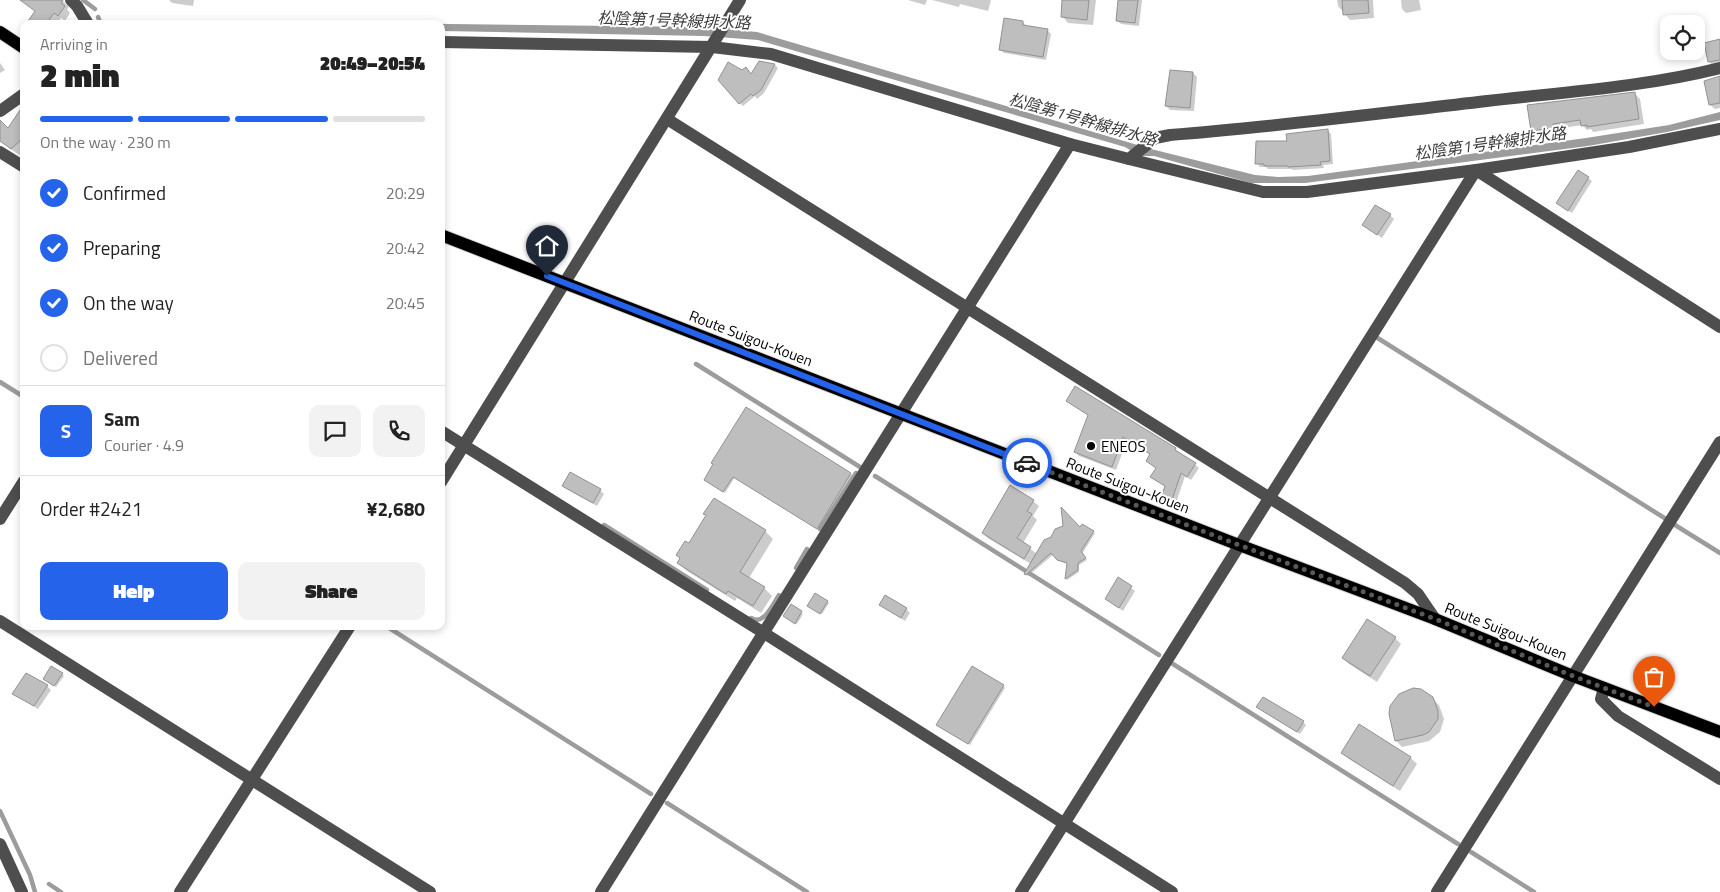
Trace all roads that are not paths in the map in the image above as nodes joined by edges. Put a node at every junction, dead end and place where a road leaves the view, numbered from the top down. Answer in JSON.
{"nodes":[{"id":1,"x":71,"y":0,"type":"edge"},
{"id":2,"x":740,"y":0,"type":"edge"},
{"id":3,"x":86,"y":20,"type":"edge"},
{"id":4,"x":0,"y":32,"type":"edge"},
{"id":5,"x":445,"y":42,"type":"edge"},
{"id":6,"x":714,"y":44,"type":"junction"},
{"id":7,"x":20,"y":45,"type":"edge"},
{"id":8,"x":1720,"y":68,"type":"edge"},
{"id":9,"x":20,"y":97,"type":"edge"},
{"id":10,"x":0,"y":111,"type":"edge"},
{"id":11,"x":667,"y":119,"type":"junction"},
{"id":12,"x":1720,"y":129,"type":"edge"},
{"id":13,"x":1070,"y":144,"type":"junction"},
{"id":14,"x":0,"y":152,"type":"edge"},
{"id":15,"x":1131,"y":158,"type":"junction"},
{"id":16,"x":20,"y":164,"type":"edge"},
{"id":17,"x":1476,"y":170,"type":"junction"},
{"id":18,"x":445,"y":237,"type":"edge"},
{"id":19,"x":565,"y":283,"type":"junction"},
{"id":20,"x":968,"y":308,"type":"junction"},
{"id":21,"x":1720,"y":327,"type":"edge"},
{"id":22,"x":901,"y":414,"type":"junction"},
{"id":23,"x":445,"y":434,"type":"edge"},
{"id":24,"x":1720,"y":442,"type":"edge"},
{"id":25,"x":464,"y":446,"type":"junction"},
{"id":26,"x":445,"y":476,"type":"edge"},
{"id":27,"x":20,"y":488,"type":"edge"},
{"id":28,"x":1269,"y":497,"type":"junction"},
{"id":29,"x":0,"y":519,"type":"edge"},
{"id":30,"x":1239,"y":545,"type":"junction"},
{"id":31,"x":1435,"y":619,"type":"junction"},
{"id":32,"x":0,"y":620,"type":"edge"},
{"id":33,"x":347,"y":630,"type":"edge"},
{"id":34,"x":764,"y":633,"type":"junction"},
{"id":35,"x":1573,"y":676,"type":"junction"},
{"id":36,"x":1604,"y":688,"type":"junction"},
{"id":37,"x":1720,"y":732,"type":"edge"},
{"id":38,"x":1720,"y":779,"type":"edge"},
{"id":39,"x":252,"y":780,"type":"junction"},
{"id":40,"x":1064,"y":824,"type":"junction"},
{"id":41,"x":0,"y":844,"type":"edge"},
{"id":42,"x":22,"y":892,"type":"edge"},
{"id":43,"x":180,"y":892,"type":"edge"},
{"id":44,"x":430,"y":892,"type":"edge"},
{"id":45,"x":601,"y":892,"type":"edge"},
{"id":46,"x":1021,"y":892,"type":"edge"},
{"id":47,"x":1172,"y":892,"type":"edge"},
{"id":48,"x":1437,"y":892,"type":"edge"}],
"edges":[{"from":1,"to":3,"type":"street"},
{"from":2,"to":6,"type":"street"},
{"from":4,"to":7,"type":"main road"},
{"from":5,"to":6,"type":"street"},
{"from":6,"to":11,"type":"street"},
{"from":6,"to":13,"type":"street"},
{"from":8,"to":15,"type":"street"},
{"from":9,"to":10,"type":"street"},
{"from":11,"to":19,"type":"street"},
{"from":11,"to":20,"type":"street"},
{"from":12,"to":17,"type":"street"},
{"from":13,"to":15,"type":"street"},
{"from":13,"to":20,"type":"street"},
{"from":14,"to":16,"type":"street"},
{"from":15,"to":17,"type":"street"},
{"from":17,"to":21,"type":"street"},
{"from":17,"to":28,"type":"street"},
{"from":18,"to":19,"type":"main road","name":"Route Suigou-Kouen"},
{"from":19,"to":22,"type":"main road","name":"Route Suigou-Kouen"},
{"from":19,"to":25,"type":"street"},
{"from":20,"to":22,"type":"street"},
{"from":20,"to":28,"type":"street"},
{"from":22,"to":30,"type":"main road","name":"Route Suigou-Kouen"},
{"from":22,"to":34,"type":"street"},
{"from":23,"to":25,"type":"street"},
{"from":24,"to":35,"type":"street"},
{"from":25,"to":26,"type":"street"},
{"from":25,"to":34,"type":"street"},
{"from":27,"to":29,"type":"street"},
{"from":28,"to":30,"type":"street"},
{"from":28,"to":31,"type":"street"},
{"from":30,"to":31,"type":"main road","name":"Route Suigou-Kouen"},
{"from":30,"to":40,"type":"street"},
{"from":31,"to":35,"type":"main road","name":"Route Suigou-Kouen"},
{"from":32,"to":39,"type":"street"},
{"from":33,"to":39,"type":"street"},
{"from":34,"to":40,"type":"street"},
{"from":34,"to":45,"type":"street"},
{"from":35,"to":36,"type":"main road","name":"Route Suigou-Kouen"},
{"from":35,"to":48,"type":"street"},
{"from":36,"to":37,"type":"main road","name":"Route Suigou-Kouen"},
{"from":36,"to":38,"type":"street"},
{"from":39,"to":43,"type":"street"},
{"from":39,"to":44,"type":"street"},
{"from":40,"to":46,"type":"street"},
{"from":40,"to":47,"type":"street"},
{"from":41,"to":42,"type":"street"}]}
